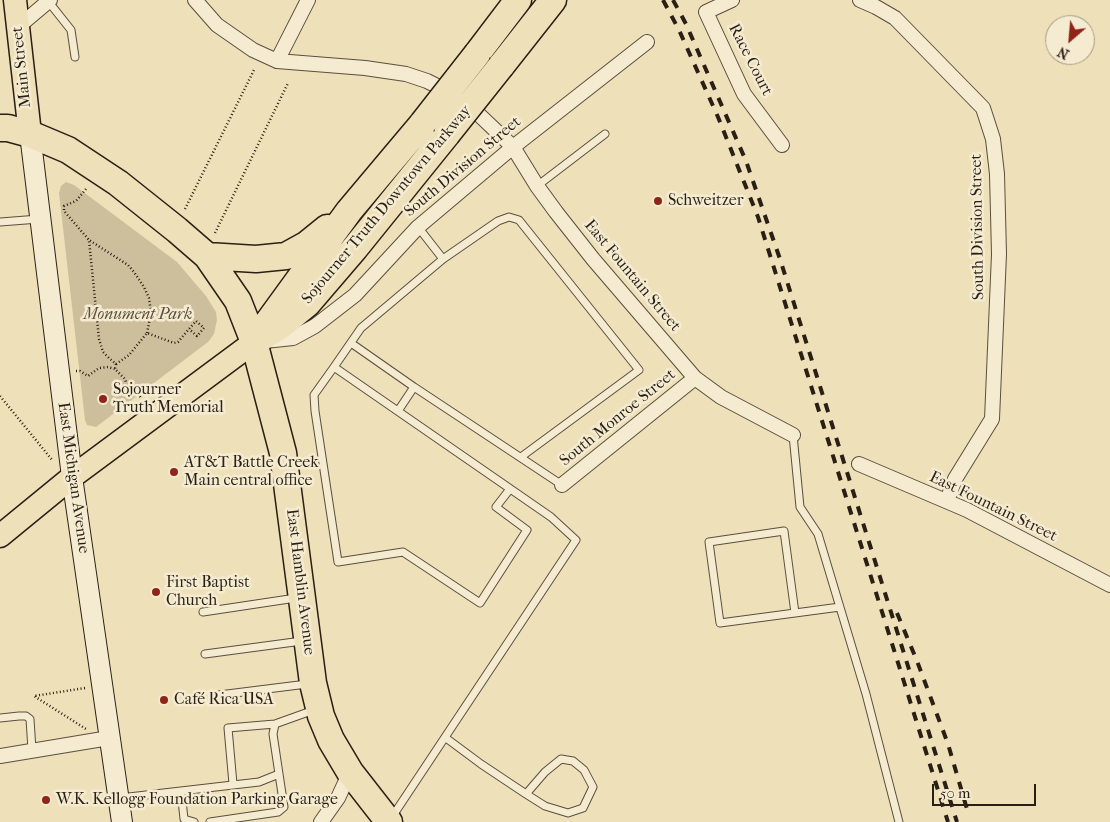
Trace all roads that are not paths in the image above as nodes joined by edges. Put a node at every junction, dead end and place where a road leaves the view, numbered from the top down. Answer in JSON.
{"nodes":[{"id":1,"x":15,"y":0,"type":"edge"},
{"id":2,"x":195,"y":0,"type":"edge"},
{"id":3,"x":308,"y":0,"type":"edge"},
{"id":4,"x":518,"y":0,"type":"edge"},
{"id":5,"x":553,"y":0,"type":"edge"},
{"id":6,"x":732,"y":0,"type":"edge"},
{"id":7,"x":860,"y":0,"type":"edge"},
{"id":8,"x":49,"y":1,"type":"edge"},
{"id":9,"x":18,"y":27,"type":"junction"},
{"id":10,"x":647,"y":42,"type":"dead end"},
{"id":11,"x":75,"y":57,"type":"dead end"},
{"id":12,"x":277,"y":61,"type":"junction"},
{"id":13,"x":0,"y":128,"type":"edge"},
{"id":14,"x":30,"y":134,"type":"junction"},
{"id":15,"x":605,"y":134,"type":"dead end"},
{"id":16,"x":782,"y":145,"type":"dead end"},
{"id":17,"x":513,"y":147,"type":"junction"},
{"id":18,"x":537,"y":186,"type":"junction"},
{"id":19,"x":349,"y":211,"type":"junction"},
{"id":20,"x":49,"y":214,"type":"junction"},
{"id":21,"x":0,"y":222,"type":"edge"},
{"id":22,"x":418,"y":227,"type":"junction"},
{"id":23,"x":211,"y":244,"type":"junction"},
{"id":24,"x":443,"y":260,"type":"junction"},
{"id":25,"x":254,"y":342,"type":"junction"},
{"id":26,"x":351,"y":342,"type":"junction"},
{"id":27,"x":334,"y":367,"type":"junction"},
{"id":28,"x":695,"y":378,"type":"junction"},
{"id":29,"x":414,"y":386,"type":"junction"},
{"id":30,"x":398,"y":411,"type":"junction"},
{"id":31,"x":793,"y":435,"type":"joint"},
{"id":32,"x":521,"y":457,"type":"junction"},
{"id":33,"x":859,"y":464,"type":"dead end"},
{"id":34,"x":72,"y":477,"type":"junction"},
{"id":35,"x":562,"y":484,"type":"joint"},
{"id":36,"x":510,"y":489,"type":"junction"},
{"id":37,"x":947,"y":501,"type":"junction"},
{"id":38,"x":0,"y":536,"type":"edge"},
{"id":39,"x":1110,"y":586,"type":"edge"},
{"id":40,"x":302,"y":598,"type":"junction"},
{"id":41,"x":840,"y":607,"type":"junction"},
{"id":42,"x":203,"y":612,"type":"dead end"},
{"id":43,"x":795,"y":613,"type":"junction"},
{"id":44,"x":307,"y":640,"type":"junction"},
{"id":45,"x":205,"y":654,"type":"dead end"},
{"id":46,"x":313,"y":683,"type":"junction"},
{"id":47,"x":219,"y":694,"type":"dead end"},
{"id":48,"x":319,"y":708,"type":"junction"},
{"id":49,"x":0,"y":718,"type":"edge"},
{"id":50,"x":274,"y":724,"type":"junction"},
{"id":51,"x":100,"y":735,"type":"junction"},
{"id":52,"x":446,"y":738,"type":"junction"},
{"id":53,"x":32,"y":750,"type":"junction"},
{"id":54,"x":0,"y":756,"type":"edge"},
{"id":55,"x":350,"y":772,"type":"junction"},
{"id":56,"x":279,"y":774,"type":"junction"},
{"id":57,"x":233,"y":784,"type":"junction"},
{"id":58,"x":181,"y":791,"type":"junction"},
{"id":59,"x":526,"y":794,"type":"junction"},
{"id":60,"x":118,"y":798,"type":"junction"},
{"id":61,"x":122,"y":822,"type":"edge"},
{"id":62,"x":194,"y":822,"type":"edge"},
{"id":63,"x":210,"y":822,"type":"edge"},
{"id":64,"x":321,"y":822,"type":"edge"},
{"id":65,"x":389,"y":822,"type":"edge"},
{"id":66,"x":899,"y":822,"type":"edge"}],
"edges":[{"from":1,"to":9,"type":"main road","name":"Main Street"},
{"from":2,"to":12,"type":"street"},
{"from":3,"to":12,"type":"street"},
{"from":4,"to":19,"type":"highway","name":"Sojourner Truth Downtown Parkway","bridge":true},
{"from":5,"to":25,"type":"highway","name":"Sojourner Truth Downtown Parkway","bridge":true},
{"from":6,"to":16,"type":"street","name":"Race Court"},
{"from":7,"to":37,"type":"street","name":"South Division Street"},
{"from":8,"to":9,"type":"street"},
{"from":8,"to":11,"type":"lane"},
{"from":9,"to":14,"type":"main road","name":"Main Street"},
{"from":10,"to":17,"type":"street","name":"South Division Street"},
{"from":12,"to":17,"type":"street","name":"East Fountain Street"},
{"from":13,"to":14,"type":"highway","name":"East Hamblin Avenue"},
{"from":14,"to":20,"type":"street","name":"East Michigan Avenue"},
{"from":14,"to":23,"type":"highway","name":"East Hamblin Avenue"},
{"from":15,"to":18,"type":"lane"},
{"from":17,"to":18,"type":"street","name":"East Fountain Street"},
{"from":17,"to":22,"type":"street","name":"South Division Street"},
{"from":18,"to":28,"type":"street","name":"East Fountain Street"},
{"from":19,"to":23,"type":"highway"},
{"from":19,"to":25,"type":"highway","name":"Sojourner Truth Downtown Parkway"},
{"from":20,"to":21,"type":"lane"},
{"from":20,"to":34,"type":"street","name":"East Michigan Avenue"},
{"from":22,"to":24,"type":"lane"},
{"from":22,"to":25,"type":"street","name":"South Division Street"},
{"from":23,"to":25,"type":"highway","name":"East Hamblin Avenue"},
{"from":24,"to":26,"type":"lane"},
{"from":24,"to":32,"type":"lane"},
{"from":25,"to":34,"type":"main road"},
{"from":25,"to":40,"type":"highway","name":"East Hamblin Avenue"},
{"from":26,"to":27,"type":"lane"},
{"from":26,"to":29,"type":"lane"},
{"from":27,"to":30,"type":"lane"},
{"from":27,"to":36,"type":"lane"},
{"from":28,"to":31,"type":"street","name":"East Fountain Street"},
{"from":28,"to":35,"type":"street","name":"South Monroe Street"},
{"from":29,"to":30,"type":"lane"},
{"from":29,"to":32,"type":"lane"},
{"from":30,"to":36,"type":"lane"},
{"from":31,"to":41,"type":"lane"},
{"from":32,"to":35,"type":"lane"},
{"from":33,"to":37,"type":"street","name":"East Fountain Street"},
{"from":34,"to":38,"type":"main road"},
{"from":34,"to":51,"type":"street","name":"East Michigan Avenue"},
{"from":36,"to":52,"type":"lane"},
{"from":37,"to":39,"type":"street","name":"East Fountain Street"},
{"from":40,"to":42,"type":"lane"},
{"from":40,"to":44,"type":"highway","name":"East Hamblin Avenue"},
{"from":41,"to":43,"type":"lane"},
{"from":41,"to":66,"type":"lane"},
{"from":43,"to":43,"type":"lane"},
{"from":44,"to":45,"type":"lane"},
{"from":44,"to":46,"type":"highway","name":"East Hamblin Avenue"},
{"from":46,"to":47,"type":"lane"},
{"from":46,"to":48,"type":"highway","name":"East Hamblin Avenue"},
{"from":48,"to":50,"type":"lane"},
{"from":48,"to":55,"type":"highway","name":"East Hamblin Avenue"},
{"from":49,"to":53,"type":"lane"},
{"from":50,"to":56,"type":"lane"},
{"from":50,"to":57,"type":"lane"},
{"from":51,"to":53,"type":"street"},
{"from":51,"to":60,"type":"street","name":"East Michigan Avenue"},
{"from":52,"to":59,"type":"lane"},
{"from":52,"to":65,"type":"lane"},
{"from":53,"to":54,"type":"street"},
{"from":55,"to":64,"type":"street"},
{"from":55,"to":65,"type":"highway","name":"East Hamblin Avenue"},
{"from":56,"to":57,"type":"lane"},
{"from":56,"to":63,"type":"lane"},
{"from":57,"to":58,"type":"lane"},
{"from":58,"to":60,"type":"lane"},
{"from":58,"to":62,"type":"lane"},
{"from":59,"to":59,"type":"lane"},
{"from":60,"to":61,"type":"street","name":"East Michigan Avenue"}]}
